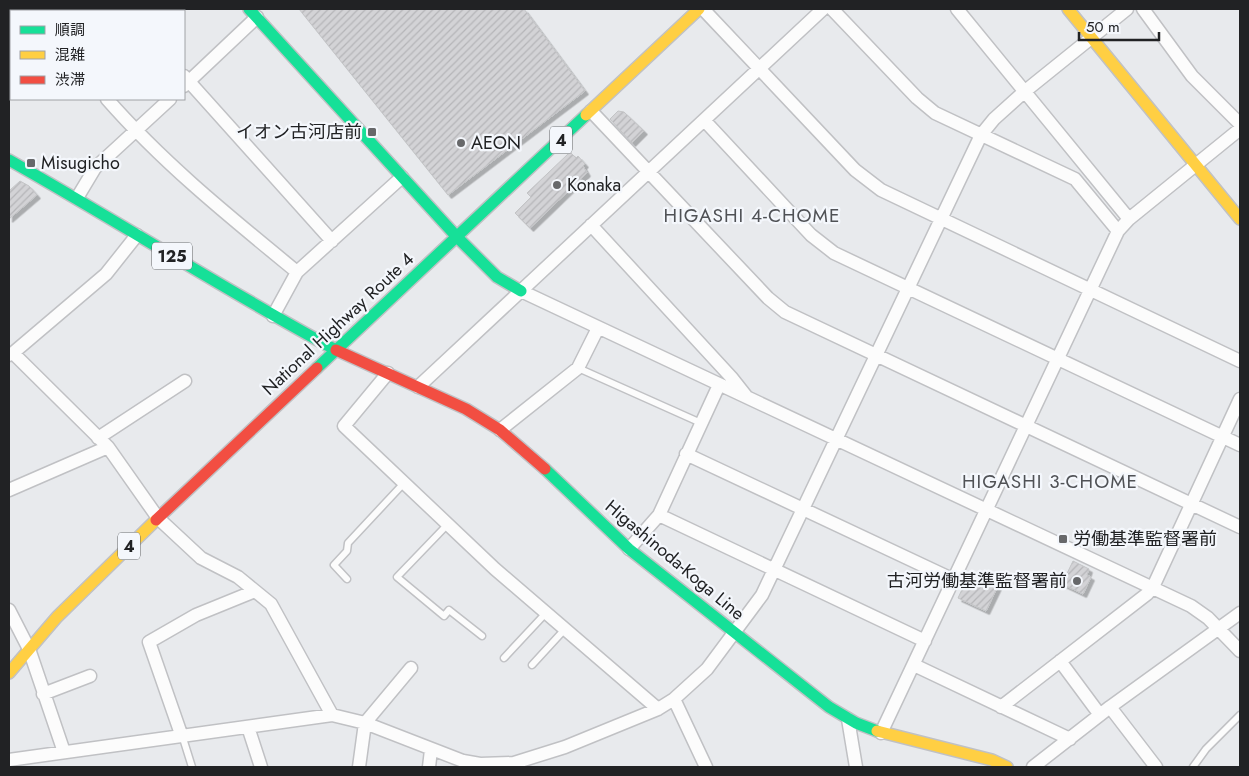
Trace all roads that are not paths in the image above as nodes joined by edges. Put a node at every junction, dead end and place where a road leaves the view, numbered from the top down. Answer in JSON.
{"nodes":[{"id":1,"x":701,"y":9,"type":"edge"},
{"id":2,"x":823,"y":9,"type":"edge"},
{"id":3,"x":832,"y":9,"type":"edge"},
{"id":4,"x":957,"y":9,"type":"edge"},
{"id":5,"x":1068,"y":9,"type":"edge"},
{"id":6,"x":1127,"y":9,"type":"edge"},
{"id":7,"x":1143,"y":9,"type":"edge"},
{"id":8,"x":253,"y":13,"type":"edge"},
{"id":9,"x":1091,"y":37,"type":"junction"},
{"id":10,"x":760,"y":68,"type":"junction"},
{"id":11,"x":185,"y":81,"type":"edge"},
{"id":12,"x":1024,"y":92,"type":"junction"},
{"id":13,"x":108,"y":100,"type":"edge"},
{"id":14,"x":169,"y":100,"type":"edge"},
{"id":15,"x":591,"y":111,"type":"junction"},
{"id":16,"x":704,"y":120,"type":"junction"},
{"id":17,"x":1240,"y":124,"type":"edge"},
{"id":18,"x":1240,"y":129,"type":"edge"},
{"id":19,"x":134,"y":130,"type":"junction"},
{"id":20,"x":981,"y":135,"type":"junction"},
{"id":21,"x":9,"y":160,"type":"edge"},
{"id":22,"x":1196,"y":165,"type":"junction"},
{"id":23,"x":649,"y":172,"type":"junction"},
{"id":24,"x":402,"y":177,"type":"junction"},
{"id":25,"x":77,"y":198,"type":"junction"},
{"id":26,"x":941,"y":218,"type":"junction"},
{"id":27,"x":1129,"y":219,"type":"junction"},
{"id":28,"x":1240,"y":219,"type":"edge"},
{"id":29,"x":591,"y":225,"type":"junction"},
{"id":30,"x":1118,"y":232,"type":"junction"},
{"id":31,"x":137,"y":235,"type":"junction"},
{"id":32,"x":457,"y":237,"type":"junction"},
{"id":33,"x":332,"y":241,"type":"junction"},
{"id":34,"x":297,"y":272,"type":"junction"},
{"id":35,"x":909,"y":289,"type":"junction"},
{"id":36,"x":1090,"y":290,"type":"junction"},
{"id":37,"x":521,"y":291,"type":"junction"},
{"id":38,"x":273,"y":316,"type":"junction"},
{"id":39,"x":598,"y":328,"type":"junction"},
{"id":40,"x":336,"y":350,"type":"junction"},
{"id":41,"x":11,"y":354,"type":"edge"},
{"id":42,"x":876,"y":356,"type":"junction"},
{"id":43,"x":1057,"y":359,"type":"junction"},
{"id":44,"x":1240,"y":361,"type":"edge"},
{"id":45,"x":578,"y":368,"type":"junction"},
{"id":46,"x":388,"y":373,"type":"junction"},
{"id":47,"x":184,"y":381,"type":"dead end"},
{"id":48,"x":719,"y":385,"type":"junction"},
{"id":49,"x":418,"y":387,"type":"junction"},
{"id":50,"x":748,"y":398,"type":"junction"},
{"id":51,"x":1240,"y":398,"type":"edge"},
{"id":52,"x":700,"y":423,"type":"junction"},
{"id":53,"x":1027,"y":427,"type":"junction"},
{"id":54,"x":500,"y":430,"type":"junction"},
{"id":55,"x":1223,"y":437,"type":"junction"},
{"id":56,"x":98,"y":438,"type":"junction"},
{"id":57,"x":836,"y":440,"type":"junction"},
{"id":58,"x":1240,"y":445,"type":"edge"},
{"id":59,"x":108,"y":447,"type":"junction"},
{"id":60,"x":686,"y":454,"type":"junction"},
{"id":61,"x":404,"y":483,"type":"junction"},
{"id":62,"x":9,"y":490,"type":"edge"},
{"id":63,"x":1191,"y":504,"type":"junction"},
{"id":64,"x":804,"y":510,"type":"junction"},
{"id":65,"x":987,"y":510,"type":"junction"},
{"id":66,"x":659,"y":515,"type":"junction"},
{"id":67,"x":158,"y":518,"type":"junction"},
{"id":68,"x":448,"y":524,"type":"junction"},
{"id":69,"x":1240,"y":527,"type":"edge"},
{"id":70,"x":629,"y":549,"type":"junction"},
{"id":71,"x":774,"y":570,"type":"junction"},
{"id":72,"x":347,"y":579,"type":"dead end"},
{"id":73,"x":954,"y":580,"type":"junction"},
{"id":74,"x":1153,"y":587,"type":"junction"},
{"id":75,"x":256,"y":591,"type":"junction"},
{"id":76,"x":9,"y":610,"type":"edge"},
{"id":77,"x":1240,"y":613,"type":"edge"},
{"id":78,"x":545,"y":614,"type":"junction"},
{"id":79,"x":565,"y":629,"type":"junction"},
{"id":80,"x":1218,"y":629,"type":"junction"},
{"id":81,"x":734,"y":632,"type":"junction"},
{"id":82,"x":482,"y":636,"type":"dead end"},
{"id":83,"x":925,"y":641,"type":"junction"},
{"id":84,"x":29,"y":649,"type":"junction"},
{"id":85,"x":1240,"y":651,"type":"edge"},
{"id":86,"x":504,"y":658,"type":"dead end"},
{"id":87,"x":1060,"y":661,"type":"junction"},
{"id":88,"x":532,"y":665,"type":"dead end"},
{"id":89,"x":914,"y":665,"type":"junction"},
{"id":90,"x":411,"y":668,"type":"dead end"},
{"id":91,"x":9,"y":673,"type":"edge"},
{"id":92,"x":90,"y":676,"type":"dead end"},
{"id":93,"x":43,"y":694,"type":"junction"},
{"id":94,"x":674,"y":698,"type":"junction"},
{"id":95,"x":1001,"y":707,"type":"junction"},
{"id":96,"x":658,"y":709,"type":"junction"},
{"id":97,"x":1105,"y":711,"type":"junction"},
{"id":98,"x":332,"y":715,"type":"junction"},
{"id":99,"x":1240,"y":715,"type":"edge"},
{"id":100,"x":848,"y":719,"type":"junction"},
{"id":101,"x":365,"y":724,"type":"junction"},
{"id":102,"x":248,"y":727,"type":"junction"},
{"id":103,"x":881,"y":733,"type":"junction"},
{"id":104,"x":181,"y":734,"type":"junction"},
{"id":105,"x":1070,"y":739,"type":"junction"},
{"id":106,"x":431,"y":750,"type":"junction"},
{"id":107,"x":64,"y":752,"type":"junction"},
{"id":108,"x":9,"y":760,"type":"edge"},
{"id":109,"x":507,"y":765,"type":"edge"},
{"id":110,"x":192,"y":767,"type":"edge"},
{"id":111,"x":261,"y":767,"type":"edge"},
{"id":112,"x":359,"y":767,"type":"edge"},
{"id":113,"x":430,"y":767,"type":"edge"},
{"id":114,"x":706,"y":767,"type":"edge"},
{"id":115,"x":856,"y":767,"type":"edge"},
{"id":116,"x":1007,"y":767,"type":"edge"},
{"id":117,"x":1034,"y":767,"type":"edge"},
{"id":118,"x":1156,"y":767,"type":"edge"},
{"id":119,"x":1193,"y":767,"type":"edge"}],
"edges":[{"from":1,"to":10,"type":"street"},
{"from":1,"to":15,"type":"main road","name":"National Highway Route 4","number":"4"},
{"from":2,"to":10,"type":"street"},
{"from":3,"to":20,"type":"street"},
{"from":4,"to":12,"type":"street"},
{"from":5,"to":9,"type":"main road"},
{"from":6,"to":9,"type":"street"},
{"from":7,"to":17,"type":"street"},
{"from":8,"to":11,"type":"street"},
{"from":8,"to":24,"type":"main road"},
{"from":9,"to":12,"type":"street"},
{"from":9,"to":22,"type":"main road"},
{"from":10,"to":16,"type":"street"},
{"from":10,"to":26,"type":"street"},
{"from":11,"to":33,"type":"street"},
{"from":12,"to":20,"type":"street"},
{"from":12,"to":27,"type":"street"},
{"from":13,"to":19,"type":"street"},
{"from":14,"to":19,"type":"street"},
{"from":15,"to":23,"type":"street"},
{"from":15,"to":32,"type":"main road","name":"National Highway Route 4","number":"4"},
{"from":16,"to":23,"type":"street"},
{"from":16,"to":35,"type":"street"},
{"from":18,"to":22,"type":"street"},
{"from":19,"to":25,"type":"street"},
{"from":19,"to":34,"type":"street"},
{"from":20,"to":26,"type":"street"},
{"from":20,"to":30,"type":"street"},
{"from":21,"to":25,"type":"main road","number":"125"},
{"from":22,"to":27,"type":"street"},
{"from":22,"to":28,"type":"main road"},
{"from":23,"to":29,"type":"street"},
{"from":23,"to":42,"type":"street"},
{"from":24,"to":32,"type":"main road"},
{"from":24,"to":33,"type":"street"},
{"from":25,"to":31,"type":"main road","number":"125"},
{"from":26,"to":35,"type":"street"},
{"from":26,"to":36,"type":"street"},
{"from":27,"to":30,"type":"street"},
{"from":29,"to":37,"type":"street"},
{"from":29,"to":50,"type":"street"},
{"from":30,"to":36,"type":"street"},
{"from":31,"to":38,"type":"main road","number":"125"},
{"from":31,"to":41,"type":"street"},
{"from":32,"to":37,"type":"main road"},
{"from":32,"to":40,"type":"main road","name":"National Highway Route 4","number":"4"},
{"from":33,"to":34,"type":"street"},
{"from":34,"to":38,"type":"street"},
{"from":35,"to":42,"type":"street"},
{"from":35,"to":43,"type":"street"},
{"from":36,"to":43,"type":"street"},
{"from":36,"to":44,"type":"street"},
{"from":37,"to":39,"type":"street"},
{"from":37,"to":49,"type":"street"},
{"from":38,"to":40,"type":"main road","number":"125"},
{"from":39,"to":45,"type":"street"},
{"from":39,"to":48,"type":"street"},
{"from":40,"to":46,"type":"main road","name":"Higashinoda-Koga Line"},
{"from":40,"to":67,"type":"main road","name":"National Highway Route 4","number":"4"},
{"from":41,"to":56,"type":"street"},
{"from":42,"to":53,"type":"street"},
{"from":42,"to":57,"type":"street"},
{"from":43,"to":53,"type":"street"},
{"from":43,"to":55,"type":"street"},
{"from":45,"to":52,"type":"lane"},
{"from":45,"to":54,"type":"street"},
{"from":46,"to":49,"type":"main road","name":"Higashinoda-Koga Line"},
{"from":46,"to":61,"type":"street"},
{"from":47,"to":56,"type":"street"},
{"from":48,"to":50,"type":"street"},
{"from":48,"to":52,"type":"street"},
{"from":49,"to":54,"type":"main road","name":"Higashinoda-Koga Line"},
{"from":50,"to":57,"type":"street"},
{"from":51,"to":55,"type":"street"},
{"from":52,"to":60,"type":"street"},
{"from":53,"to":63,"type":"street"},
{"from":53,"to":65,"type":"street"},
{"from":54,"to":70,"type":"main road","name":"Higashinoda-Koga Line"},
{"from":55,"to":58,"type":"street"},
{"from":55,"to":63,"type":"street"},
{"from":56,"to":59,"type":"street"},
{"from":57,"to":64,"type":"street"},
{"from":57,"to":65,"type":"street"},
{"from":59,"to":62,"type":"street"},
{"from":59,"to":67,"type":"street"},
{"from":60,"to":64,"type":"street"},
{"from":60,"to":66,"type":"street"},
{"from":61,"to":68,"type":"street"},
{"from":61,"to":72,"type":"lane"},
{"from":63,"to":69,"type":"street"},
{"from":63,"to":74,"type":"street"},
{"from":64,"to":71,"type":"street"},
{"from":64,"to":73,"type":"street"},
{"from":65,"to":73,"type":"street"},
{"from":65,"to":74,"type":"street"},
{"from":66,"to":70,"type":"street"},
{"from":66,"to":71,"type":"street"},
{"from":67,"to":75,"type":"street"},
{"from":67,"to":84,"type":"main road","name":"National Highway Route 4","number":"4"},
{"from":68,"to":78,"type":"street"},
{"from":68,"to":82,"type":"lane"},
{"from":70,"to":81,"type":"main road","name":"Higashinoda-Koga Line"},
{"from":71,"to":81,"type":"street"},
{"from":71,"to":83,"type":"street"},
{"from":73,"to":83,"type":"street"},
{"from":74,"to":80,"type":"street"},
{"from":74,"to":87,"type":"street"},
{"from":75,"to":98,"type":"street"},
{"from":75,"to":104,"type":"street"},
{"from":76,"to":84,"type":"street"},
{"from":77,"to":80,"type":"street"},
{"from":78,"to":79,"type":"street"},
{"from":78,"to":86,"type":"lane"},
{"from":79,"to":88,"type":"lane"},
{"from":79,"to":96,"type":"street"},
{"from":80,"to":85,"type":"street"},
{"from":80,"to":97,"type":"street"},
{"from":81,"to":94,"type":"street"},
{"from":81,"to":100,"type":"main road","name":"Higashinoda-Koga Line"},
{"from":83,"to":89,"type":"street"},
{"from":84,"to":91,"type":"main road","name":"National Highway Route 4","number":"4"},
{"from":84,"to":93,"type":"street"},
{"from":87,"to":95,"type":"street"},
{"from":87,"to":97,"type":"street"},
{"from":89,"to":95,"type":"street"},
{"from":89,"to":103,"type":"street"},
{"from":90,"to":101,"type":"street"},
{"from":92,"to":93,"type":"street"},
{"from":93,"to":107,"type":"street"},
{"from":94,"to":96,"type":"street"},
{"from":94,"to":114,"type":"street"},
{"from":95,"to":105,"type":"street"},
{"from":96,"to":109,"type":"street"},
{"from":97,"to":105,"type":"street"},
{"from":97,"to":118,"type":"street"},
{"from":98,"to":101,"type":"street"},
{"from":98,"to":102,"type":"street"},
{"from":99,"to":119,"type":"lane"},
{"from":100,"to":103,"type":"main road","name":"Higashinoda-Koga Line"},
{"from":100,"to":115,"type":"street"},
{"from":101,"to":106,"type":"street"},
{"from":101,"to":112,"type":"street"},
{"from":102,"to":104,"type":"street"},
{"from":102,"to":111,"type":"street"},
{"from":103,"to":116,"type":"main road","name":"Higashinoda-Koga Line"},
{"from":104,"to":107,"type":"street"},
{"from":104,"to":110,"type":"lane"},
{"from":105,"to":117,"type":"street"},
{"from":106,"to":109,"type":"street"},
{"from":106,"to":113,"type":"street"},
{"from":107,"to":108,"type":"street"}]}
